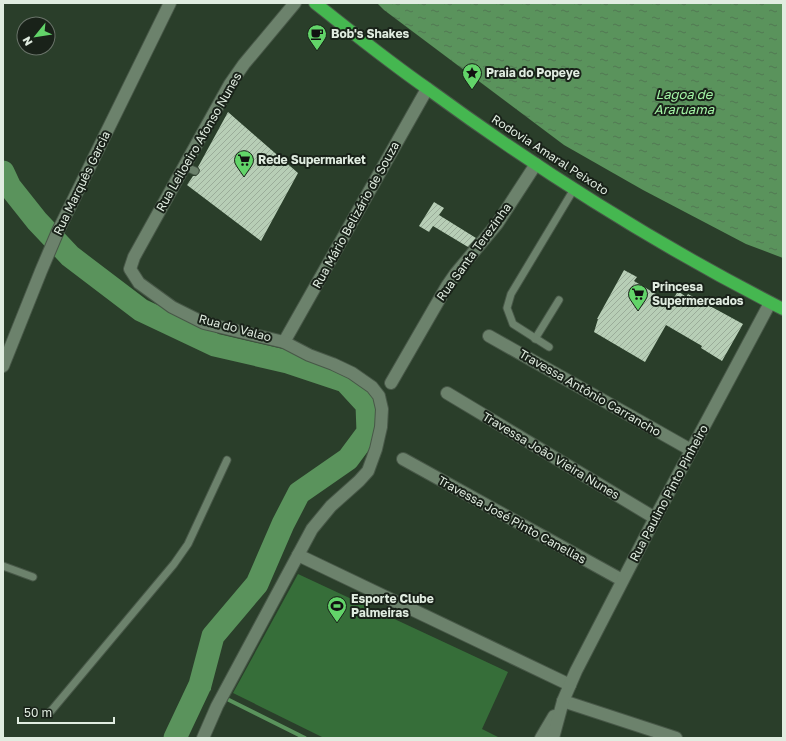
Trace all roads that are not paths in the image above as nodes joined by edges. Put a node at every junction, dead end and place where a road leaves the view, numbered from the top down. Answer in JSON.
{"nodes":[{"id":1,"x":170,"y":3,"type":"edge"},
{"id":2,"x":295,"y":3,"type":"edge"},
{"id":3,"x":315,"y":3,"type":"edge"},
{"id":4,"x":427,"y":89,"type":"junction"},
{"id":5,"x":536,"y":164,"type":"junction"},
{"id":6,"x":574,"y":189,"type":"junction"},
{"id":7,"x":130,"y":269,"type":"joint"},
{"id":8,"x":559,"y":300,"type":"dead end"},
{"id":9,"x":770,"y":303,"type":"junction"},
{"id":10,"x":783,"y":309,"type":"edge"},
{"id":11,"x":489,"y":336,"type":"dead end"},
{"id":12,"x":535,"y":339,"type":"junction"},
{"id":13,"x":284,"y":342,"type":"junction"},
{"id":14,"x":549,"y":347,"type":"dead end"},
{"id":15,"x":3,"y":366,"type":"edge"},
{"id":16,"x":392,"y":384,"type":"dead end"},
{"id":17,"x":447,"y":393,"type":"dead end"},
{"id":18,"x":691,"y":450,"type":"junction"},
{"id":19,"x":403,"y":459,"type":"dead end"},
{"id":20,"x":227,"y":460,"type":"dead end"},
{"id":21,"x":655,"y":518,"type":"junction"},
{"id":22,"x":298,"y":555,"type":"junction"},
{"id":23,"x":3,"y":566,"type":"edge"},
{"id":24,"x":33,"y":577,"type":"dead end"},
{"id":25,"x":622,"y":580,"type":"junction"},
{"id":26,"x":570,"y":685,"type":"junction"},
{"id":27,"x":563,"y":701,"type":"junction"},
{"id":28,"x":51,"y":711,"type":"dead end"},
{"id":29,"x":203,"y":738,"type":"edge"},
{"id":30,"x":541,"y":738,"type":"edge"},
{"id":31,"x":553,"y":738,"type":"edge"},
{"id":32,"x":676,"y":738,"type":"edge"}],
"edges":[{"from":1,"to":15,"type":"street","name":"Rua Marquês Garcia"},
{"from":2,"to":7,"type":"street","name":"Rua Leiloeiro Afonso Nunes"},
{"from":3,"to":4,"type":"highway","name":"Rodovia Amaral Peixoto"},
{"from":4,"to":5,"type":"highway","name":"Rodovia Amaral Peixoto"},
{"from":4,"to":13,"type":"street","name":"Rua Mário Belizário de Souza"},
{"from":5,"to":6,"type":"highway","name":"Rodovia Amaral Peixoto"},
{"from":5,"to":16,"type":"street","name":"Rua Santa Terezinha"},
{"from":6,"to":9,"type":"highway","name":"Rodovia Amaral Peixoto"},
{"from":6,"to":12,"type":"lane"},
{"from":7,"to":13,"type":"street","name":"Rua do Valao"},
{"from":8,"to":12,"type":"lane"},
{"from":9,"to":10,"type":"highway","name":"Rodovia Amaral Peixoto"},
{"from":9,"to":18,"type":"street","name":"Rua Paulino Pinto Pinheiro"},
{"from":11,"to":18,"type":"street","name":"Travessa Antônio Carrancho"},
{"from":12,"to":14,"type":"lane"},
{"from":13,"to":22,"type":"street","name":"Rua do Valao"},
{"from":17,"to":21,"type":"street","name":"Travessa João Vieira Nunes"},
{"from":18,"to":21,"type":"street","name":"Rua Paulino Pinto Pinheiro"},
{"from":19,"to":25,"type":"street","name":"Travessa José Pinto Canellas"},
{"from":20,"to":28,"type":"lane"},
{"from":21,"to":25,"type":"street","name":"Rua Paulino Pinto Pinheiro"},
{"from":22,"to":26,"type":"street"},
{"from":22,"to":29,"type":"street","name":"Rua do Valao"},
{"from":23,"to":24,"type":"lane"},
{"from":25,"to":26,"type":"street","name":"Rua Paulino Pinto Pinheiro"},
{"from":26,"to":27,"type":"street","name":"Rua Paulino Pinto Pinheiro"},
{"from":27,"to":30,"type":"street"},
{"from":27,"to":31,"type":"street"},
{"from":27,"to":32,"type":"street"}]}
